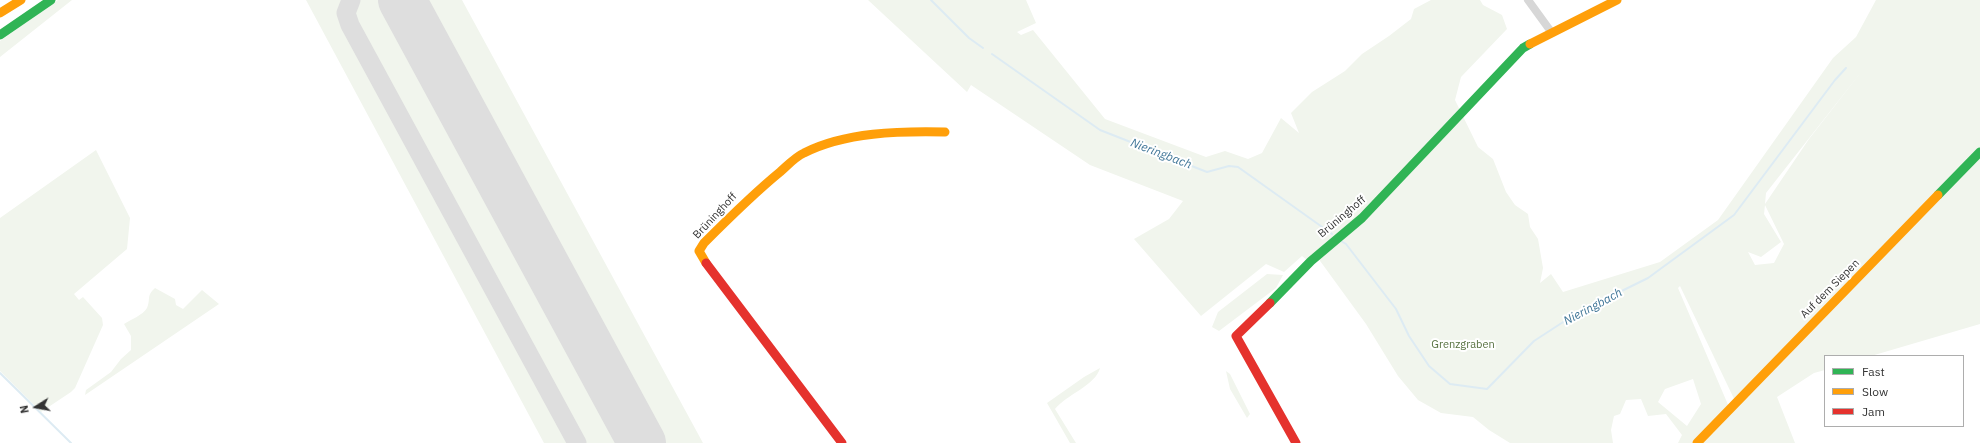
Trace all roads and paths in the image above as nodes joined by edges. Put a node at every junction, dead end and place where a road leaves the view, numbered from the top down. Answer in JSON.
{"nodes":[{"id":1,"x":21,"y":0,"type":"edge"},
{"id":2,"x":51,"y":0,"type":"edge"},
{"id":3,"x":1528,"y":0,"type":"edge"},
{"id":4,"x":1617,"y":0,"type":"edge"},
{"id":5,"x":0,"y":14,"type":"edge"},
{"id":6,"x":1552,"y":34,"type":"junction"},
{"id":7,"x":0,"y":35,"type":"edge"},
{"id":8,"x":946,"y":132,"type":"dead end"},
{"id":9,"x":1980,"y":152,"type":"edge"},
{"id":10,"x":842,"y":443,"type":"edge"},
{"id":11,"x":1296,"y":443,"type":"edge"},
{"id":12,"x":1697,"y":443,"type":"edge"}],
"edges":[{"from":1,"to":5,"type":"main road"},
{"from":2,"to":7,"type":"main road"},
{"from":3,"to":6,"type":"street"},
{"from":4,"to":6,"type":"main road","name":"Brüninghoff"},
{"from":6,"to":11,"type":"main road","name":"Brüninghoff"},
{"from":8,"to":10,"type":"main road","name":"Brüninghoff"},
{"from":9,"to":12,"type":"main road","name":"Auf dem Siepen"}]}
